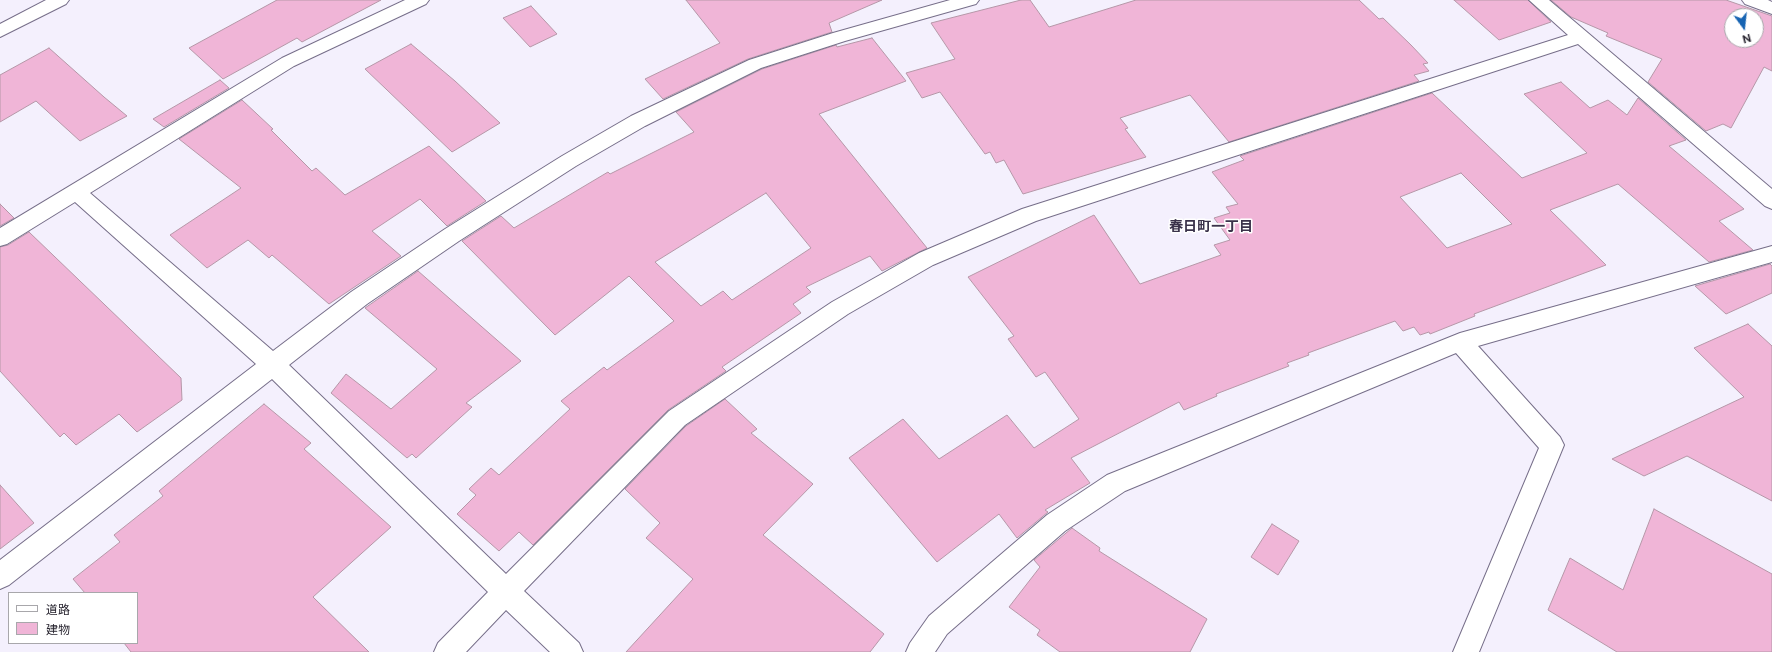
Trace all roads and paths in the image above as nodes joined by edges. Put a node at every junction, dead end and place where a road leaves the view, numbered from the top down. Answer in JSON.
{"nodes":[{"id":1,"x":60,"y":0,"type":"edge"},
{"id":2,"x":420,"y":0,"type":"edge"},
{"id":3,"x":970,"y":0,"type":"edge"},
{"id":4,"x":1538,"y":0,"type":"edge"},
{"id":5,"x":1751,"y":0,"type":"edge"},
{"id":6,"x":1772,"y":8,"type":"edge"},
{"id":7,"x":0,"y":31,"type":"edge"},
{"id":8,"x":1581,"y":37,"type":"junction"},
{"id":9,"x":74,"y":191,"type":"junction"},
{"id":10,"x":1772,"y":201,"type":"edge"},
{"id":11,"x":0,"y":238,"type":"edge"},
{"id":12,"x":1772,"y":254,"type":"edge"},
{"id":13,"x":1460,"y":342,"type":"junction"},
{"id":14,"x":273,"y":365,"type":"junction"},
{"id":15,"x":0,"y":576,"type":"edge"},
{"id":16,"x":506,"y":592,"type":"junction"},
{"id":17,"x":447,"y":652,"type":"edge"},
{"id":18,"x":570,"y":652,"type":"edge"},
{"id":19,"x":919,"y":652,"type":"edge"},
{"id":20,"x":1466,"y":652,"type":"edge"}],
"edges":[{"from":1,"to":7,"type":"street"},
{"from":2,"to":9,"type":"street"},
{"from":3,"to":14,"type":"street"},
{"from":4,"to":8,"type":"street"},
{"from":5,"to":6,"type":"street"},
{"from":8,"to":10,"type":"street"},
{"from":8,"to":16,"type":"street"},
{"from":9,"to":11,"type":"street"},
{"from":9,"to":14,"type":"street"},
{"from":12,"to":13,"type":"street"},
{"from":13,"to":19,"type":"street"},
{"from":13,"to":20,"type":"street"},
{"from":14,"to":15,"type":"street"},
{"from":14,"to":16,"type":"street"},
{"from":16,"to":17,"type":"street"},
{"from":16,"to":18,"type":"street"}]}
